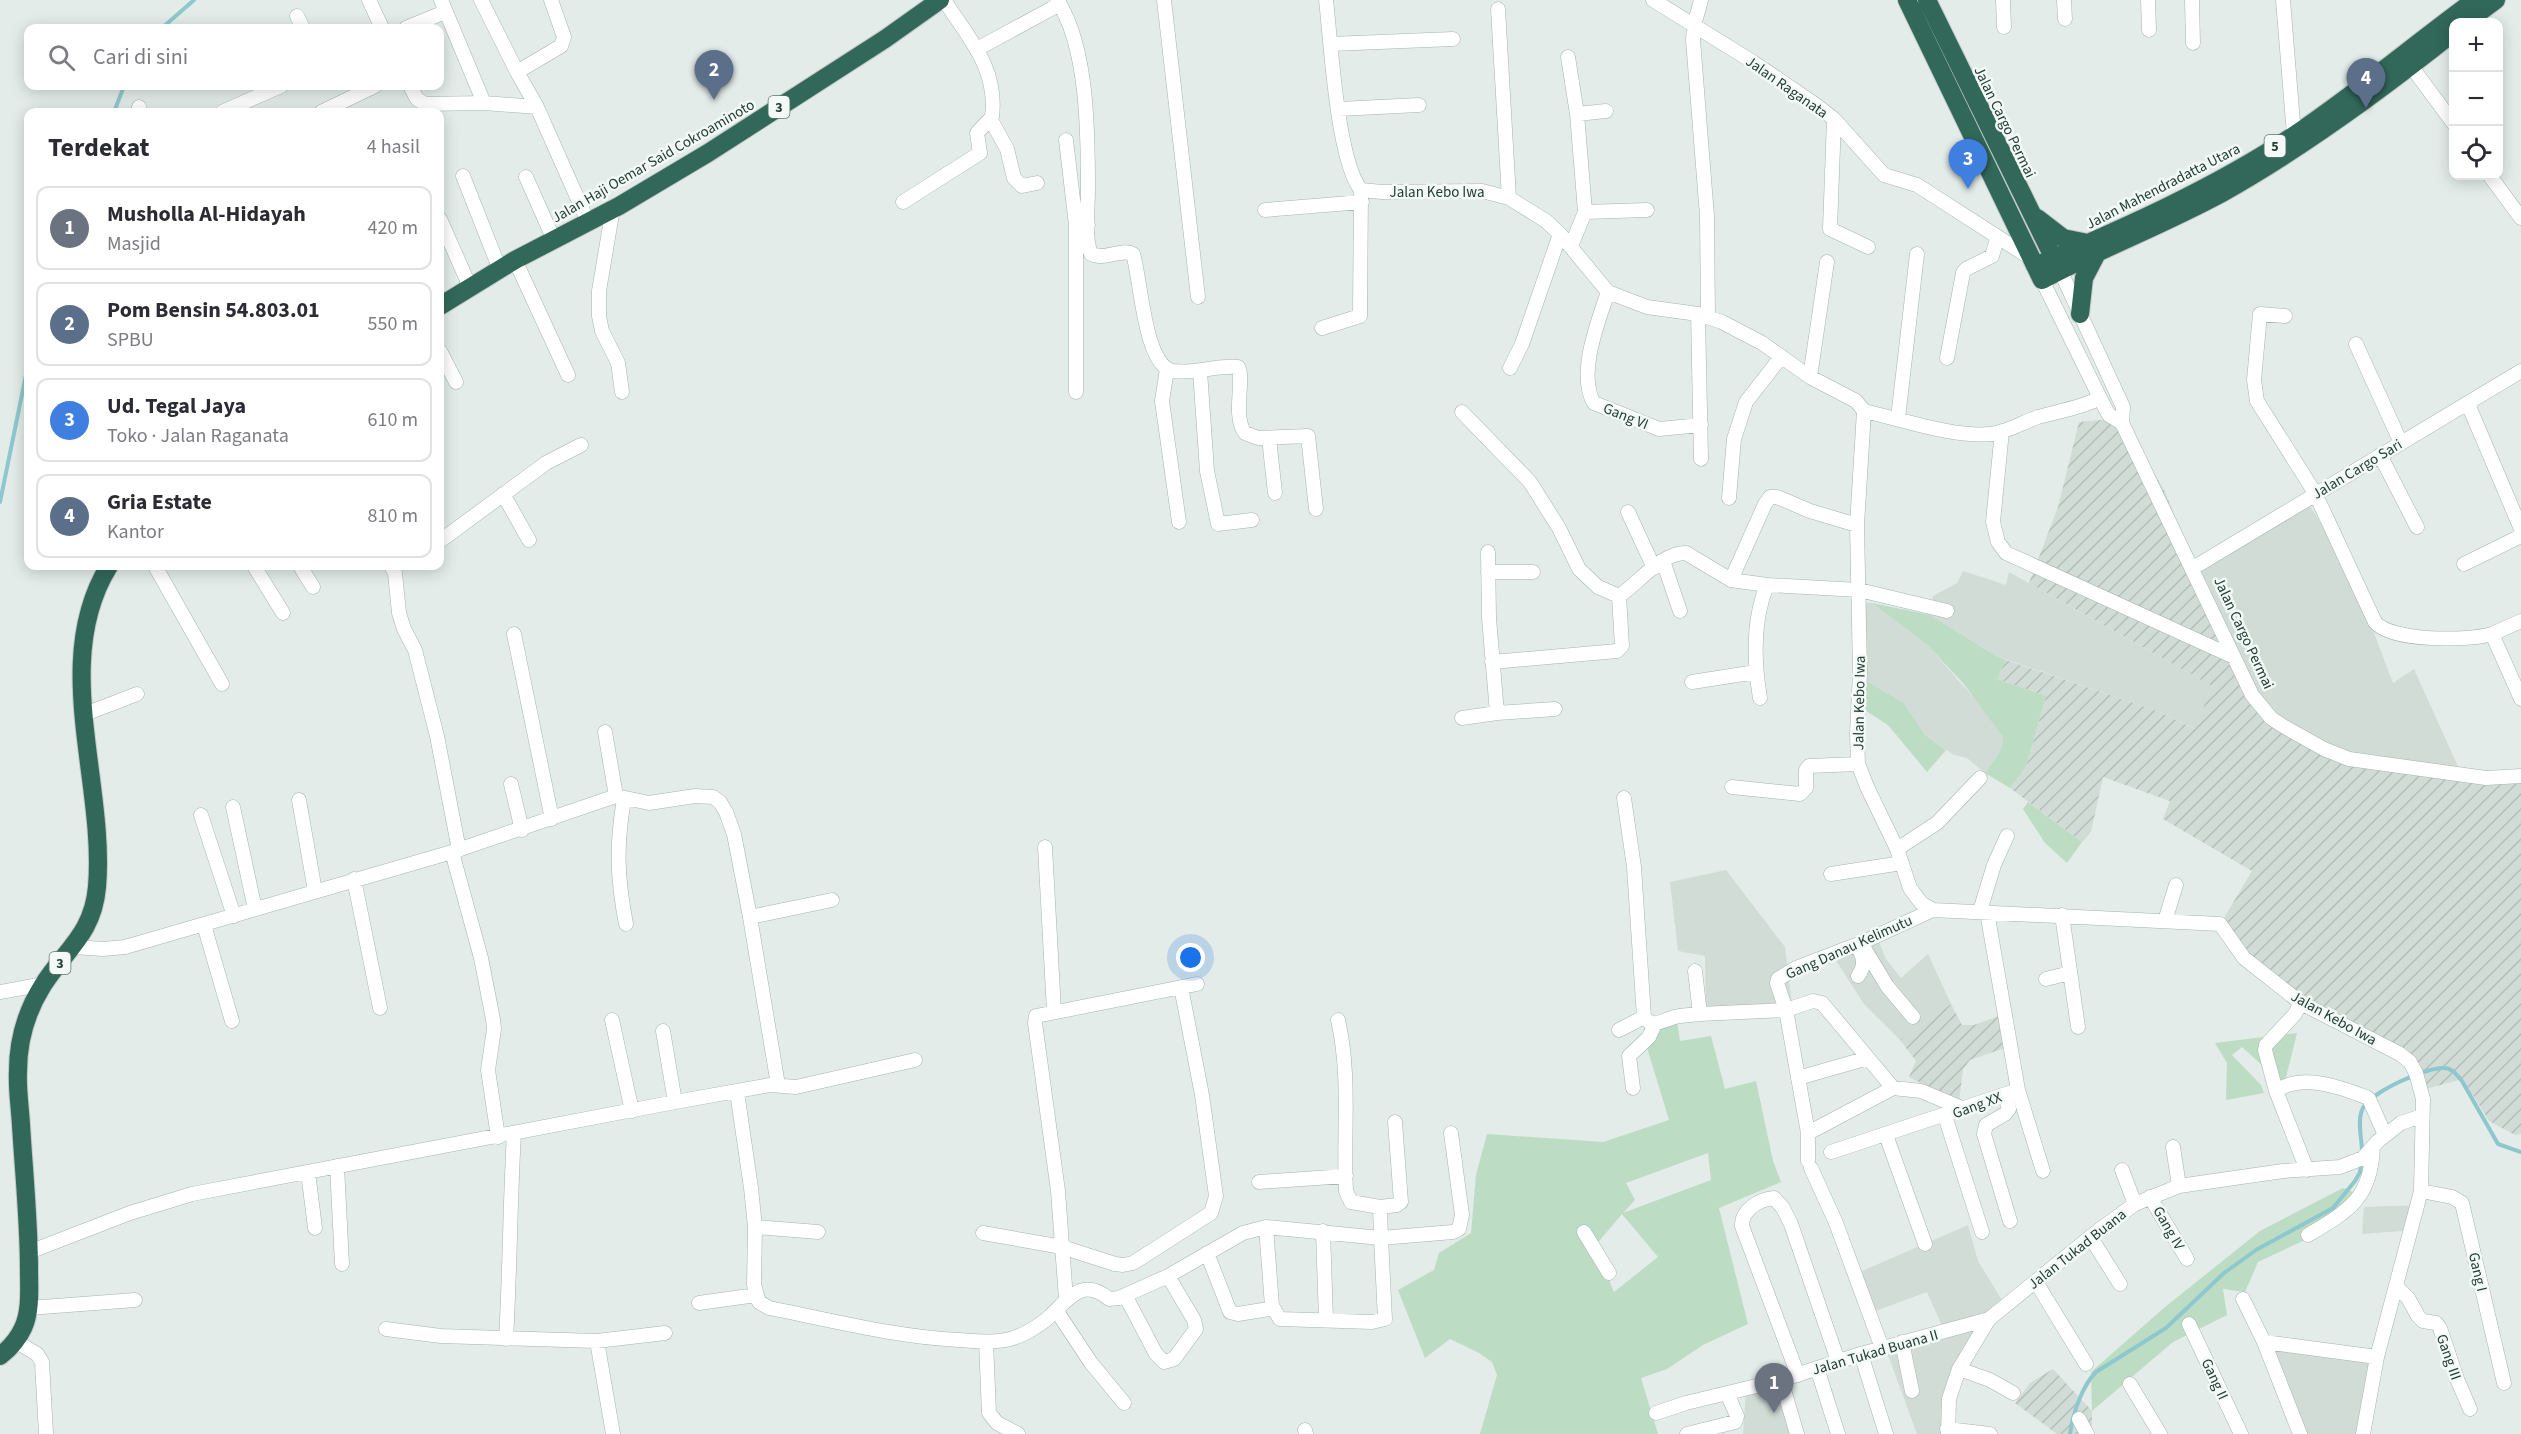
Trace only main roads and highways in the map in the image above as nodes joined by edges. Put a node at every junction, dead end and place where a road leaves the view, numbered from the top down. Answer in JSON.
{"nodes":[{"id":1,"x":942,"y":0,"type":"edge"},
{"id":2,"x":1907,"y":0,"type":"edge"},
{"id":3,"x":1927,"y":0,"type":"edge"},
{"id":4,"x":2475,"y":0,"type":"edge"},
{"id":5,"x":2496,"y":0,"type":"edge"},
{"id":6,"x":2471,"y":18,"type":"edge"},
{"id":7,"x":2449,"y":35,"type":"edge"},
{"id":8,"x":2407,"y":61,"type":"junction"},
{"id":9,"x":2027,"y":208,"type":"junction"},
{"id":10,"x":2093,"y":249,"type":"junction"},
{"id":11,"x":2057,"y":264,"type":"junction"},
{"id":12,"x":2036,"y":269,"type":"joint"},
{"id":13,"x":444,"y":303,"type":"edge"},
{"id":14,"x":2080,"y":314,"type":"road end"},
{"id":15,"x":106,"y":570,"type":"edge"},
{"id":16,"x":0,"y":1356,"type":"edge"}],
"edges":[{"from":1,"to":13,"type":"highway","name":"Jalan Haji Oemar Said Cokroaminoto","number":"3"},
{"from":2,"to":12,"type":"highway","name":"Jalan Cargo Permai"},
{"from":3,"to":9,"type":"highway","name":"Jalan Cargo Permai"},
{"from":4,"to":8,"type":"highway","name":"Jalan Mahendradatta Utara","number":"5"},
{"from":5,"to":6,"type":"highway"},
{"from":7,"to":8,"type":"highway","name":"Jalan Mahendradatta Utara","number":"5"},
{"from":8,"to":10,"type":"highway","name":"Jalan Mahendradatta Utara","number":"5"},
{"from":8,"to":10,"type":"highway","name":"Jalan Mahendradatta Utara","number":"5"},
{"from":9,"to":10,"type":"highway"},
{"from":9,"to":11,"type":"highway","name":"Jalan Cargo Permai"},
{"from":10,"to":11,"type":"highway","name":"Jalan Mahendradatta Utara","number":"5"},
{"from":10,"to":14,"type":"highway"},
{"from":11,"to":12,"type":"highway","name":"Jalan Mahendradatta Utara","number":"5"},
{"from":15,"to":16,"type":"highway","number":"3"}]}
